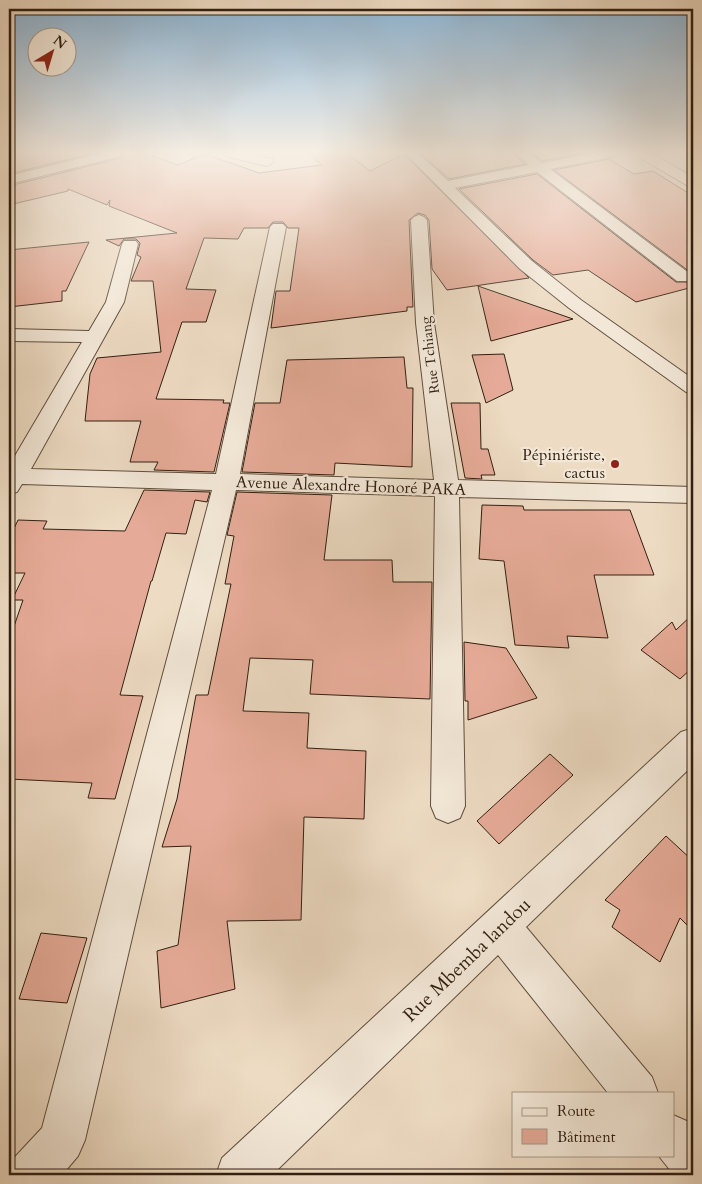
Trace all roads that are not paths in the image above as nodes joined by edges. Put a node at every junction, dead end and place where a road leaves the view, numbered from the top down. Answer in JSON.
{"nodes":[{"id":1,"x":467,"y":208,"type":"edge"},
{"id":2,"x":592,"y":208,"type":"edge"},
{"id":3,"x":419,"y":220,"type":"dead end"},
{"id":4,"x":278,"y":227,"type":"dead end"},
{"id":5,"x":130,"y":244,"type":"dead end"},
{"id":6,"x":683,"y":277,"type":"dead end"},
{"id":7,"x":9,"y":335,"type":"edge"},
{"id":8,"x":93,"y":337,"type":"junction"},
{"id":9,"x":693,"y":388,"type":"edge"},
{"id":10,"x":10,"y":479,"type":"edge"},
{"id":11,"x":226,"y":483,"type":"junction"},
{"id":12,"x":447,"y":489,"type":"junction"},
{"id":13,"x":693,"y":495,"type":"edge"},
{"id":14,"x":693,"y":744,"type":"edge"},
{"id":15,"x":448,"y":806,"type":"dead end"},
{"id":16,"x":501,"y":927,"type":"junction"},
{"id":17,"x":635,"y":1092,"type":"edge"},
{"id":18,"x":674,"y":1139,"type":"edge"},
{"id":19,"x":693,"y":1162,"type":"edge"},
{"id":20,"x":31,"y":1175,"type":"edge"},
{"id":21,"x":239,"y":1175,"type":"edge"}],
"edges":[{"from":1,"to":9,"type":"street"},
{"from":2,"to":6,"type":"street"},
{"from":3,"to":12,"type":"street","name":"Rue Tchiang"},
{"from":4,"to":11,"type":"street"},
{"from":5,"to":8,"type":"street"},
{"from":7,"to":8,"type":"street"},
{"from":8,"to":10,"type":"street"},
{"from":10,"to":11,"type":"street","name":"Avenue Alexandre Honoré PAKA"},
{"from":11,"to":12,"type":"street","name":"Avenue Alexandre Honoré PAKA"},
{"from":11,"to":20,"type":"street"},
{"from":12,"to":13,"type":"street","name":"Avenue Alexandre Honoré PAKA"},
{"from":12,"to":15,"type":"street","name":"Rue Tchiang"},
{"from":14,"to":16,"type":"street","name":"Rue Mbemba landou"},
{"from":16,"to":17,"type":"street"},
{"from":16,"to":21,"type":"street","name":"Rue Mbemba landou"},
{"from":18,"to":19,"type":"street"}]}
